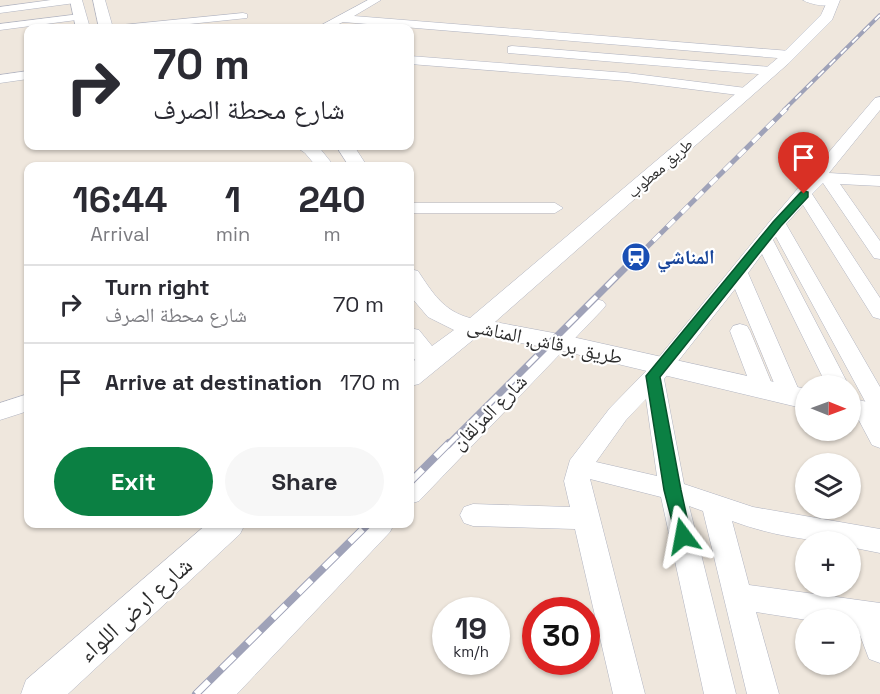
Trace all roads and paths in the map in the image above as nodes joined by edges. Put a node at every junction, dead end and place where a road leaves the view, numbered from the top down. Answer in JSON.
{"nodes":[{"id":1,"x":14,"y":0,"type":"edge"},
{"id":2,"x":76,"y":0,"type":"edge"},
{"id":3,"x":99,"y":0,"type":"edge"},
{"id":4,"x":376,"y":0,"type":"edge"},
{"id":5,"x":807,"y":0,"type":"edge"},
{"id":6,"x":0,"y":2,"type":"edge"},
{"id":7,"x":833,"y":2,"type":"edge"},
{"id":8,"x":0,"y":10,"type":"edge"},
{"id":9,"x":243,"y":16,"type":"dead end"},
{"id":10,"x":81,"y":22,"type":"edge"},
{"id":11,"x":331,"y":23,"type":"edge"},
{"id":12,"x":49,"y":24,"type":"edge"},
{"id":13,"x":105,"y":24,"type":"edge"},
{"id":14,"x":162,"y":24,"type":"edge"},
{"id":15,"x":24,"y":26,"type":"edge"},
{"id":16,"x":0,"y":27,"type":"edge"},
{"id":17,"x":414,"y":30,"type":"edge"},
{"id":18,"x":414,"y":30,"type":"edge"},
{"id":19,"x":24,"y":37,"type":"edge"},
{"id":20,"x":0,"y":40,"type":"edge"},
{"id":21,"x":512,"y":50,"type":"dead end"},
{"id":22,"x":414,"y":60,"type":"edge"},
{"id":23,"x":781,"y":62,"type":"junction"},
{"id":24,"x":24,"y":76,"type":"edge"},
{"id":25,"x":0,"y":79,"type":"edge"},
{"id":26,"x":746,"y":93,"type":"junction"},
{"id":27,"x":879,"y":103,"type":"edge"},
{"id":28,"x":311,"y":150,"type":"edge"},
{"id":29,"x":322,"y":162,"type":"edge"},
{"id":30,"x":823,"y":178,"type":"junction"},
{"id":31,"x":874,"y":181,"type":"edge"},
{"id":32,"x":804,"y":194,"type":"junction"},
{"id":33,"x":880,"y":197,"type":"edge"},
{"id":34,"x":414,"y":208,"type":"edge"},
{"id":35,"x":555,"y":208,"type":"dead end"},
{"id":36,"x":777,"y":224,"type":"junction"},
{"id":37,"x":764,"y":240,"type":"junction"},
{"id":38,"x":880,"y":254,"type":"edge"},
{"id":39,"x":738,"y":273,"type":"junction"},
{"id":40,"x":414,"y":285,"type":"edge"},
{"id":41,"x":596,"y":305,"type":"dead end"},
{"id":42,"x":880,"y":314,"type":"edge"},
{"id":43,"x":740,"y":331,"type":"dead end"},
{"id":44,"x":477,"y":332,"type":"junction"},
{"id":45,"x":414,"y":339,"type":"edge"},
{"id":46,"x":559,"y":342,"type":"junction"},
{"id":47,"x":435,"y":357,"type":"junction"},
{"id":48,"x":658,"y":371,"type":"junction"},
{"id":49,"x":414,"y":374,"type":"edge"},
{"id":50,"x":832,"y":375,"type":"edge"},
{"id":51,"x":763,"y":389,"type":"junction"},
{"id":52,"x":795,"y":391,"type":"edge"},
{"id":53,"x":795,"y":396,"type":"edge"},
{"id":54,"x":24,"y":403,"type":"edge"},
{"id":55,"x":869,"y":410,"type":"edge"},
{"id":56,"x":0,"y":412,"type":"edge"},
{"id":57,"x":880,"y":439,"type":"edge"},
{"id":58,"x":579,"y":467,"type":"junction"},
{"id":59,"x":414,"y":490,"type":"edge"},
{"id":60,"x":672,"y":490,"type":"junction"},
{"id":61,"x":714,"y":504,"type":"junction"},
{"id":62,"x":473,"y":515,"type":"dead end"},
{"id":63,"x":586,"y":518,"type":"junction"},
{"id":64,"x":225,"y":528,"type":"edge"},
{"id":65,"x":377,"y":528,"type":"edge"},
{"id":66,"x":880,"y":542,"type":"edge"},
{"id":67,"x":737,"y":596,"type":"junction"},
{"id":68,"x":873,"y":616,"type":"edge"},
{"id":69,"x":880,"y":649,"type":"edge"},
{"id":70,"x":40,"y":694,"type":"edge"},
{"id":71,"x":215,"y":694,"type":"edge"},
{"id":72,"x":629,"y":694,"type":"edge"},
{"id":73,"x":720,"y":694,"type":"edge"},
{"id":74,"x":763,"y":694,"type":"edge"}],
"edges":[{"from":1,"to":6,"type":"street"},
{"from":2,"to":8,"type":"street"},
{"from":2,"to":10,"type":"street"},
{"from":3,"to":13,"type":"street"},
{"from":4,"to":11,"type":"street"},
{"from":5,"to":7,"type":"street"},
{"from":7,"to":23,"type":"street","name":"طريق معطوب"},
{"from":9,"to":14,"type":"street"},
{"from":10,"to":12,"type":"street"},
{"from":15,"to":16,"type":"street"},
{"from":17,"to":23,"type":"street"},
{"from":18,"to":23,"type":"street"},
{"from":19,"to":20,"type":"street"},
{"from":21,"to":23,"type":"street"},
{"from":22,"to":26,"type":"street"},
{"from":23,"to":26,"type":"street","name":"طريق معطوب"},
{"from":24,"to":25,"type":"street"},
{"from":26,"to":44,"type":"street","name":"طريق معطوب"},
{"from":27,"to":30,"type":"street"},
{"from":28,"to":29,"type":"street"},
{"from":30,"to":31,"type":"street"},
{"from":30,"to":32,"type":"street"},
{"from":30,"to":38,"type":"street"},
{"from":31,"to":33,"type":"street"},
{"from":32,"to":36,"type":"street"},
{"from":32,"to":42,"type":"street"},
{"from":34,"to":35,"type":"street"},
{"from":36,"to":37,"type":"street"},
{"from":36,"to":55,"type":"street"},
{"from":37,"to":39,"type":"street"},
{"from":37,"to":50,"type":"street"},
{"from":39,"to":48,"type":"street"},
{"from":39,"to":52,"type":"street"},
{"from":40,"to":44,"type":"street","name":"طريق برقاش, المناشى"},
{"from":41,"to":46,"type":"street","name":"شارع المزلقان"},
{"from":43,"to":51,"type":"street"},
{"from":44,"to":46,"type":"street","name":"طريق برقاش, المناشى"},
{"from":44,"to":47,"type":"street"},
{"from":45,"to":47,"type":"street"},
{"from":46,"to":48,"type":"street","name":"طريق برقاش, المناشى"},
{"from":46,"to":59,"type":"street","name":"شارع المزلقان"},
{"from":47,"to":49,"type":"street"},
{"from":48,"to":51,"type":"street","name":"طريق برقاش, المناشى"},
{"from":48,"to":58,"type":"street"},
{"from":48,"to":60,"type":"street"},
{"from":51,"to":53,"type":"street","name":"طريق برقاش, المناشى"},
{"from":54,"to":56,"type":"street"},
{"from":55,"to":57,"type":"street"},
{"from":58,"to":60,"type":"street"},
{"from":58,"to":63,"type":"street"},
{"from":60,"to":61,"type":"street"},
{"from":60,"to":73,"type":"street"},
{"from":61,"to":66,"type":"street"},
{"from":61,"to":67,"type":"street"},
{"from":62,"to":63,"type":"street"},
{"from":63,"to":72,"type":"street"},
{"from":64,"to":70,"type":"street","name":"شارع ارض اللواء"},
{"from":65,"to":71,"type":"street"},
{"from":67,"to":68,"type":"street"},
{"from":67,"to":74,"type":"street"},
{"from":68,"to":69,"type":"street"}]}
